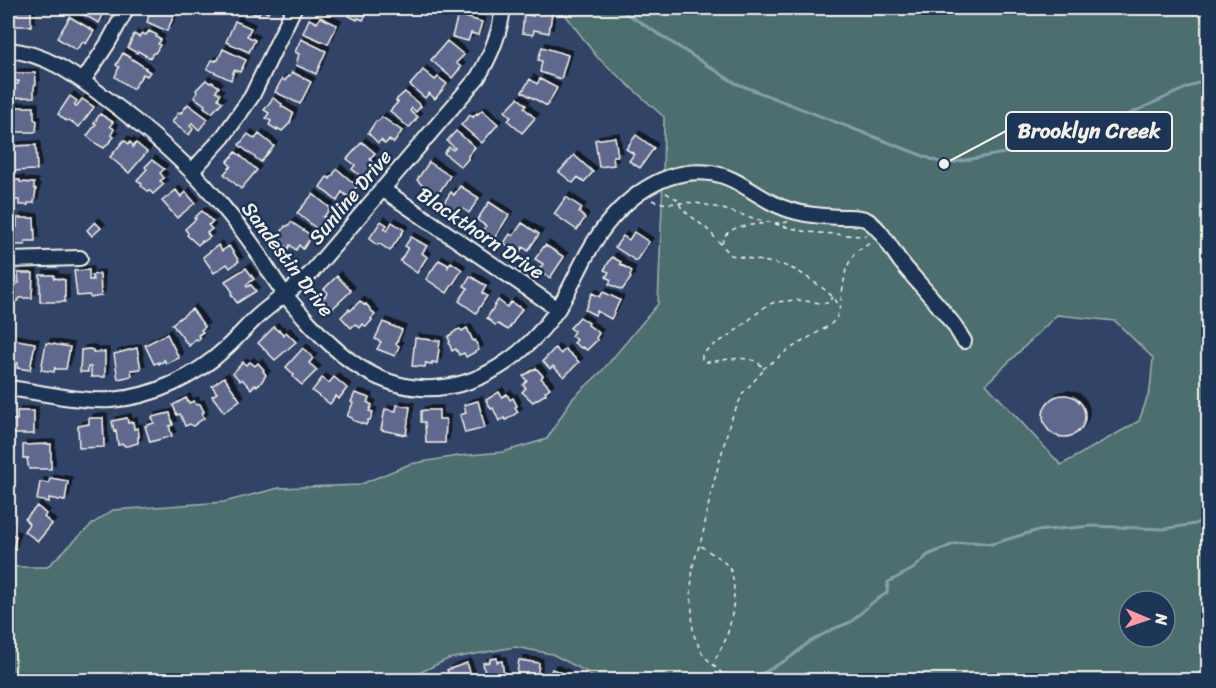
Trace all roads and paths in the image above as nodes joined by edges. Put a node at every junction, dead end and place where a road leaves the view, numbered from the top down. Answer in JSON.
{"nodes":[{"id":1,"x":127,"y":8,"type":"edge"},
{"id":2,"x":294,"y":8,"type":"edge"},
{"id":3,"x":503,"y":8,"type":"edge"},
{"id":4,"x":8,"y":50,"type":"edge"},
{"id":5,"x":83,"y":81,"type":"junction"},
{"id":6,"x":192,"y":171,"type":"junction"},
{"id":7,"x":658,"y":182,"type":"junction"},
{"id":8,"x":382,"y":189,"type":"junction"},
{"id":9,"x":640,"y":192,"type":"junction"},
{"id":10,"x":680,"y":204,"type":"junction"},
{"id":11,"x":791,"y":221,"type":"dead end"},
{"id":12,"x":770,"y":223,"type":"junction"},
{"id":13,"x":881,"y":235,"type":"junction"},
{"id":14,"x":722,"y":245,"type":"junction"},
{"id":15,"x":80,"y":258,"type":"dead end"},
{"id":16,"x":8,"y":260,"type":"edge"},
{"id":17,"x":285,"y":295,"type":"junction"},
{"id":18,"x":833,"y":297,"type":"junction"},
{"id":19,"x":839,"y":306,"type":"junction"},
{"id":20,"x":558,"y":309,"type":"junction"},
{"id":21,"x":964,"y":341,"type":"dead end"},
{"id":22,"x":762,"y":368,"type":"junction"},
{"id":23,"x":8,"y":388,"type":"edge"},
{"id":24,"x":700,"y":545,"type":"junction"},
{"id":25,"x":713,"y":664,"type":"junction"},
{"id":26,"x":729,"y":681,"type":"edge"}],
"edges":[{"from":1,"to":5,"type":"street"},
{"from":2,"to":6,"type":"street"},
{"from":3,"to":8,"type":"street","name":"Sunline Drive"},
{"from":4,"to":5,"type":"street","name":"Sandestin Drive"},
{"from":5,"to":6,"type":"street","name":"Sandestin Drive"},
{"from":6,"to":17,"type":"street","name":"Sandestin Drive"},
{"from":7,"to":9,"type":"street","name":"Sandestin Drive"},
{"from":7,"to":10,"type":"path"},
{"from":7,"to":13,"type":"street"},
{"from":8,"to":17,"type":"street","name":"Sunline Drive"},
{"from":8,"to":20,"type":"street","name":"Blackthorn Drive"},
{"from":9,"to":10,"type":"path"},
{"from":9,"to":20,"type":"street","name":"Sandestin Drive"},
{"from":10,"to":12,"type":"path"},
{"from":10,"to":14,"type":"path"},
{"from":11,"to":12,"type":"path"},
{"from":12,"to":13,"type":"path"},
{"from":12,"to":14,"type":"path"},
{"from":13,"to":19,"type":"path"},
{"from":13,"to":21,"type":"street"},
{"from":14,"to":18,"type":"path"},
{"from":15,"to":16,"type":"street"},
{"from":17,"to":20,"type":"street","name":"Sandestin Drive"},
{"from":17,"to":23,"type":"street","name":"Sunline Drive"},
{"from":18,"to":19,"type":"path"},
{"from":18,"to":22,"type":"path"},
{"from":19,"to":22,"type":"path"},
{"from":22,"to":24,"type":"path"},
{"from":24,"to":25,"type":"path"},
{"from":24,"to":25,"type":"path"},
{"from":25,"to":26,"type":"path"}]}
